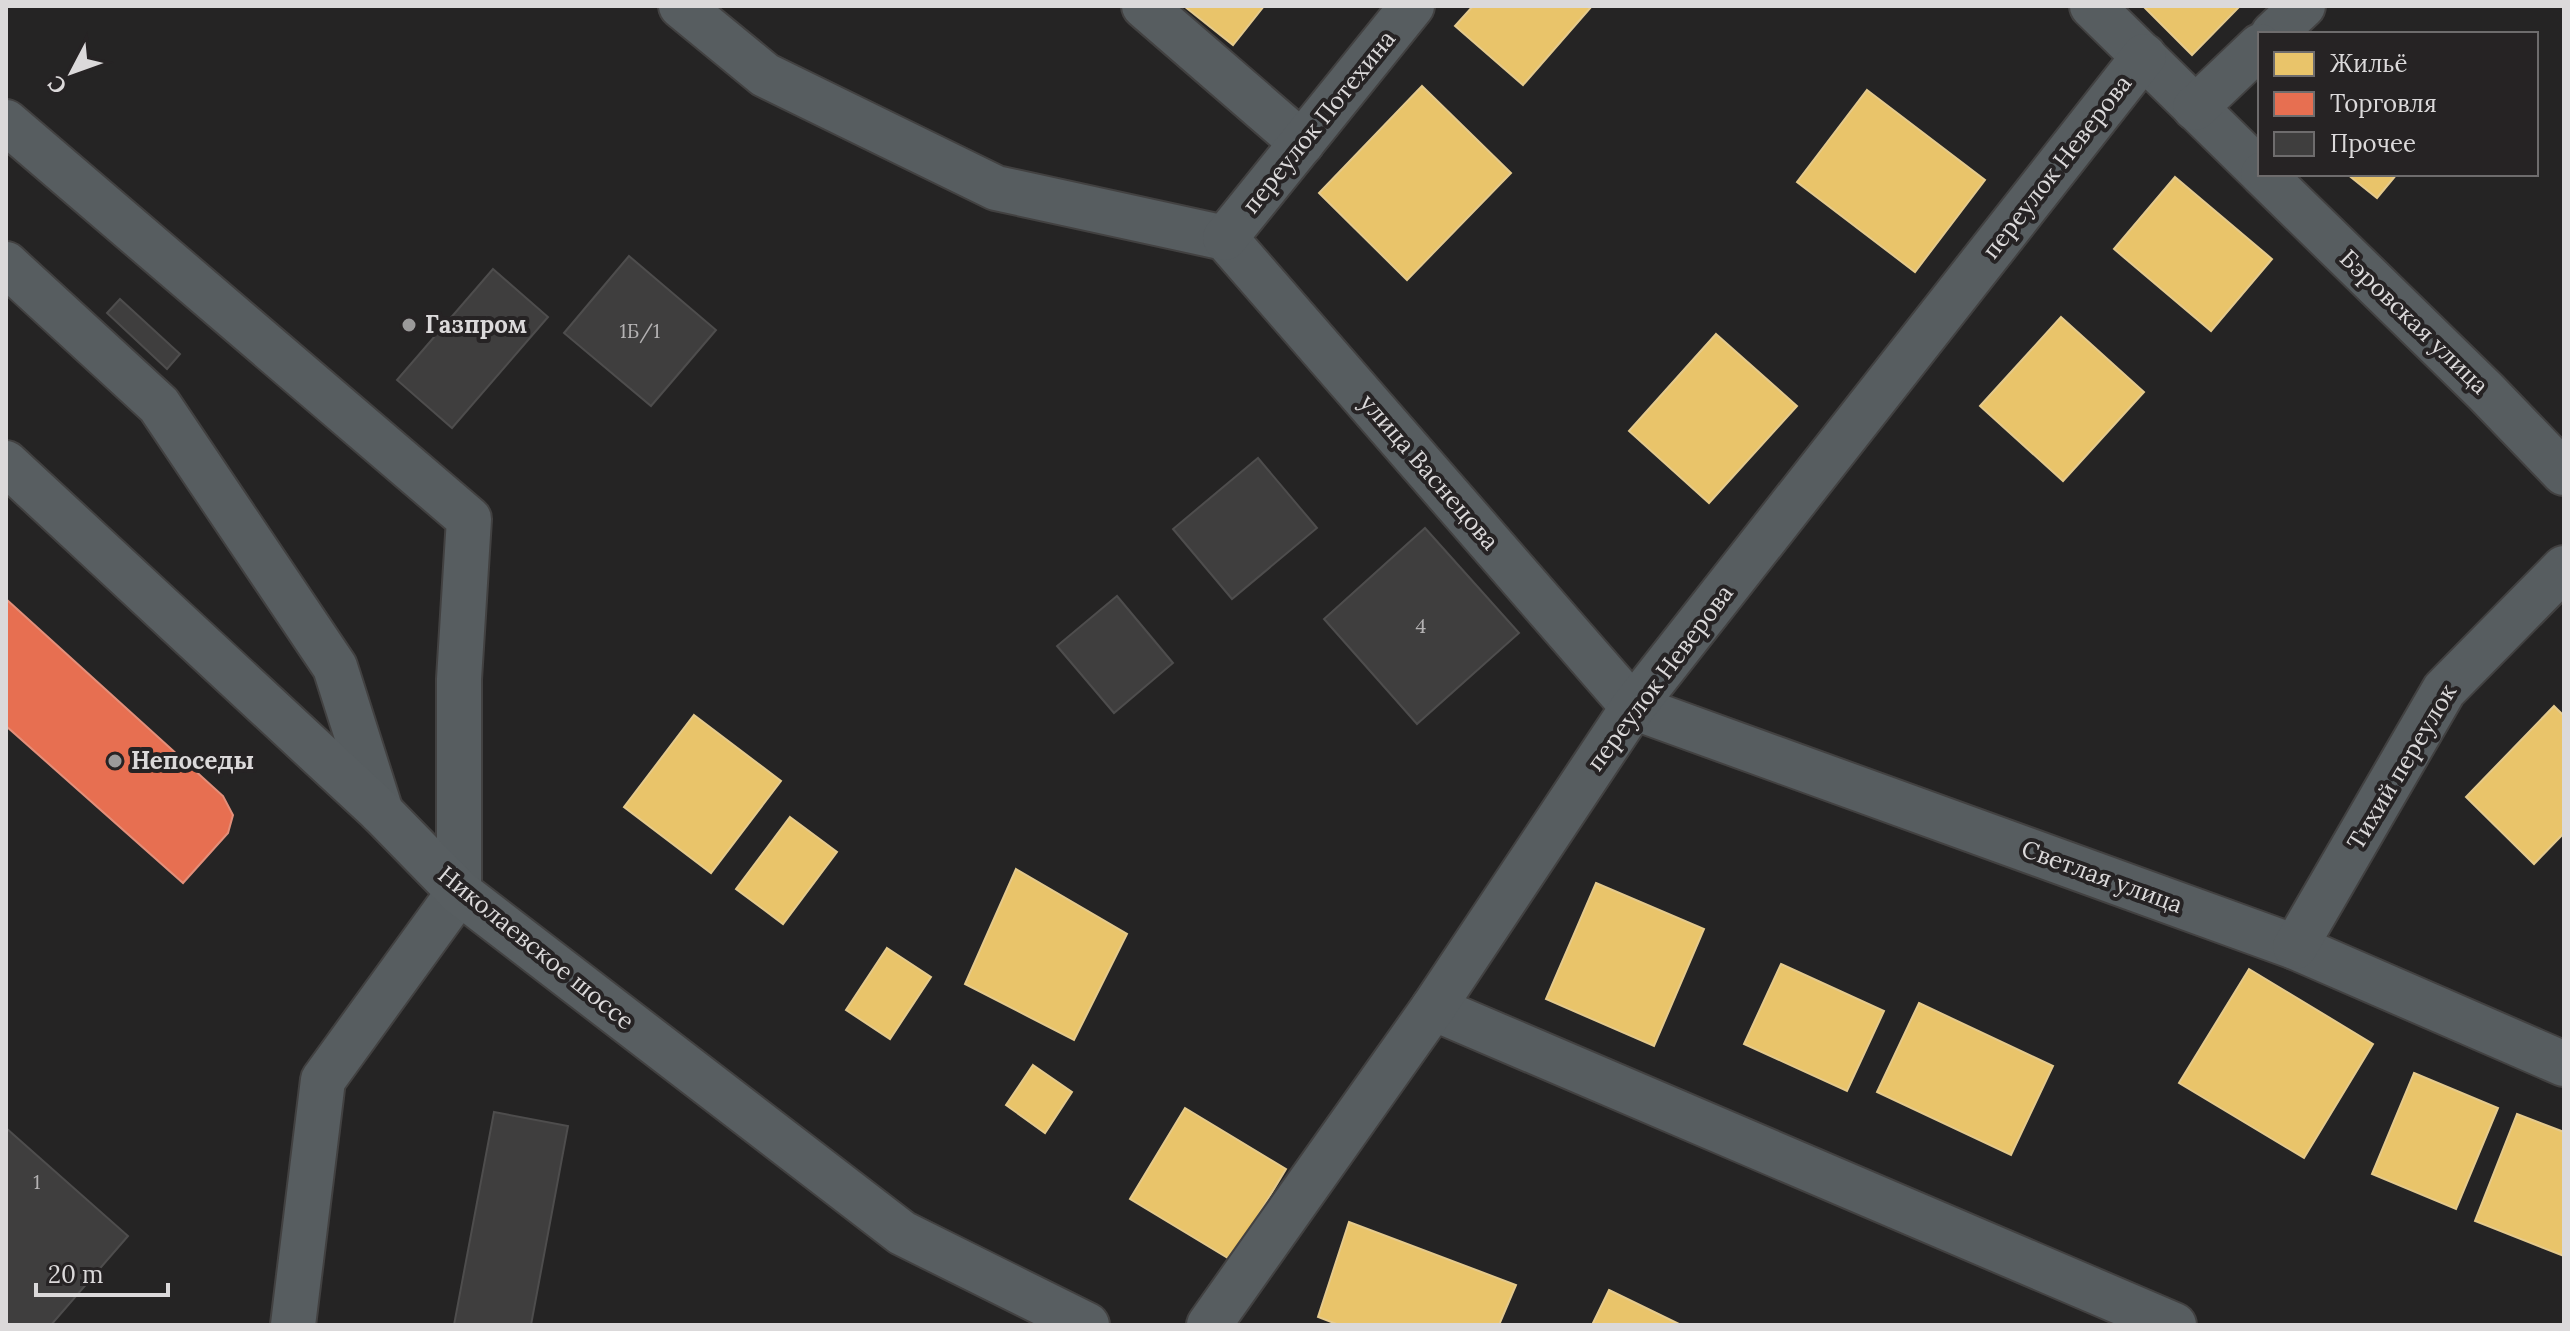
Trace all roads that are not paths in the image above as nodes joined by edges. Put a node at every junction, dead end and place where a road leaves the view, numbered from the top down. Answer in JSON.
{"nodes":[{"id":1,"x":681,"y":6,"type":"edge"},
{"id":2,"x":1144,"y":6,"type":"edge"},
{"id":3,"x":1412,"y":6,"type":"edge"},
{"id":4,"x":2092,"y":6,"type":"edge"},
{"id":5,"x":2303,"y":6,"type":"edge"},
{"id":6,"x":2275,"y":32,"type":"edge"},
{"id":7,"x":2258,"y":48,"type":"edge"},
{"id":8,"x":2144,"y":56,"type":"junction"},
{"id":9,"x":2195,"y":108,"type":"junction"},
{"id":10,"x":6,"y":122,"type":"edge"},
{"id":11,"x":1302,"y":143,"type":"junction"},
{"id":12,"x":2258,"y":170,"type":"edge"},
{"id":13,"x":2264,"y":176,"type":"edge"},
{"id":14,"x":1225,"y":238,"type":"junction"},
{"id":15,"x":6,"y":264,"type":"edge"},
{"id":16,"x":6,"y":463,"type":"edge"},
{"id":17,"x":2564,"y":473,"type":"edge"},
{"id":18,"x":2564,"y":568,"type":"edge"},
{"id":19,"x":1633,"y":707,"type":"junction"},
{"id":20,"x":381,"y":812,"type":"junction"},
{"id":21,"x":459,"y":892,"type":"junction"},
{"id":22,"x":2295,"y":947,"type":"junction"},
{"id":23,"x":1433,"y":1008,"type":"junction"},
{"id":24,"x":2564,"y":1064,"type":"edge"},
{"id":25,"x":293,"y":1325,"type":"edge"},
{"id":26,"x":1087,"y":1325,"type":"edge"},
{"id":27,"x":1209,"y":1325,"type":"edge"},
{"id":28,"x":2174,"y":1325,"type":"edge"}],
"edges":[{"from":1,"to":14,"type":"street"},
{"from":2,"to":11,"type":"street"},
{"from":3,"to":11,"type":"street","name":"переулок Потехина"},
{"from":4,"to":8,"type":"street","name":"Бэровская улица"},
{"from":5,"to":6,"type":"street"},
{"from":7,"to":9,"type":"street"},
{"from":8,"to":9,"type":"street","name":"Бэровская улица"},
{"from":8,"to":19,"type":"street","name":"переулок Неверова"},
{"from":9,"to":12,"type":"street","name":"Бэровская улица"},
{"from":10,"to":21,"type":"street"},
{"from":11,"to":14,"type":"street","name":"переулок Потехина"},
{"from":13,"to":17,"type":"street","name":"Бэровская улица"},
{"from":14,"to":19,"type":"street","name":"улица Васнецова"},
{"from":15,"to":20,"type":"street"},
{"from":16,"to":20,"type":"main road","name":"Николаевское шоссе"},
{"from":18,"to":22,"type":"street","name":"Тихий переулок"},
{"from":19,"to":22,"type":"street","name":"Светлая улица"},
{"from":19,"to":23,"type":"street","name":"переулок Неверова"},
{"from":20,"to":21,"type":"main road","name":"Николаевское шоссе"},
{"from":21,"to":25,"type":"street"},
{"from":21,"to":26,"type":"main road","name":"Николаевское шоссе"},
{"from":22,"to":24,"type":"street","name":"Светлая улица"},
{"from":23,"to":27,"type":"street","name":"переулок Неверова"},
{"from":23,"to":28,"type":"street"}]}
